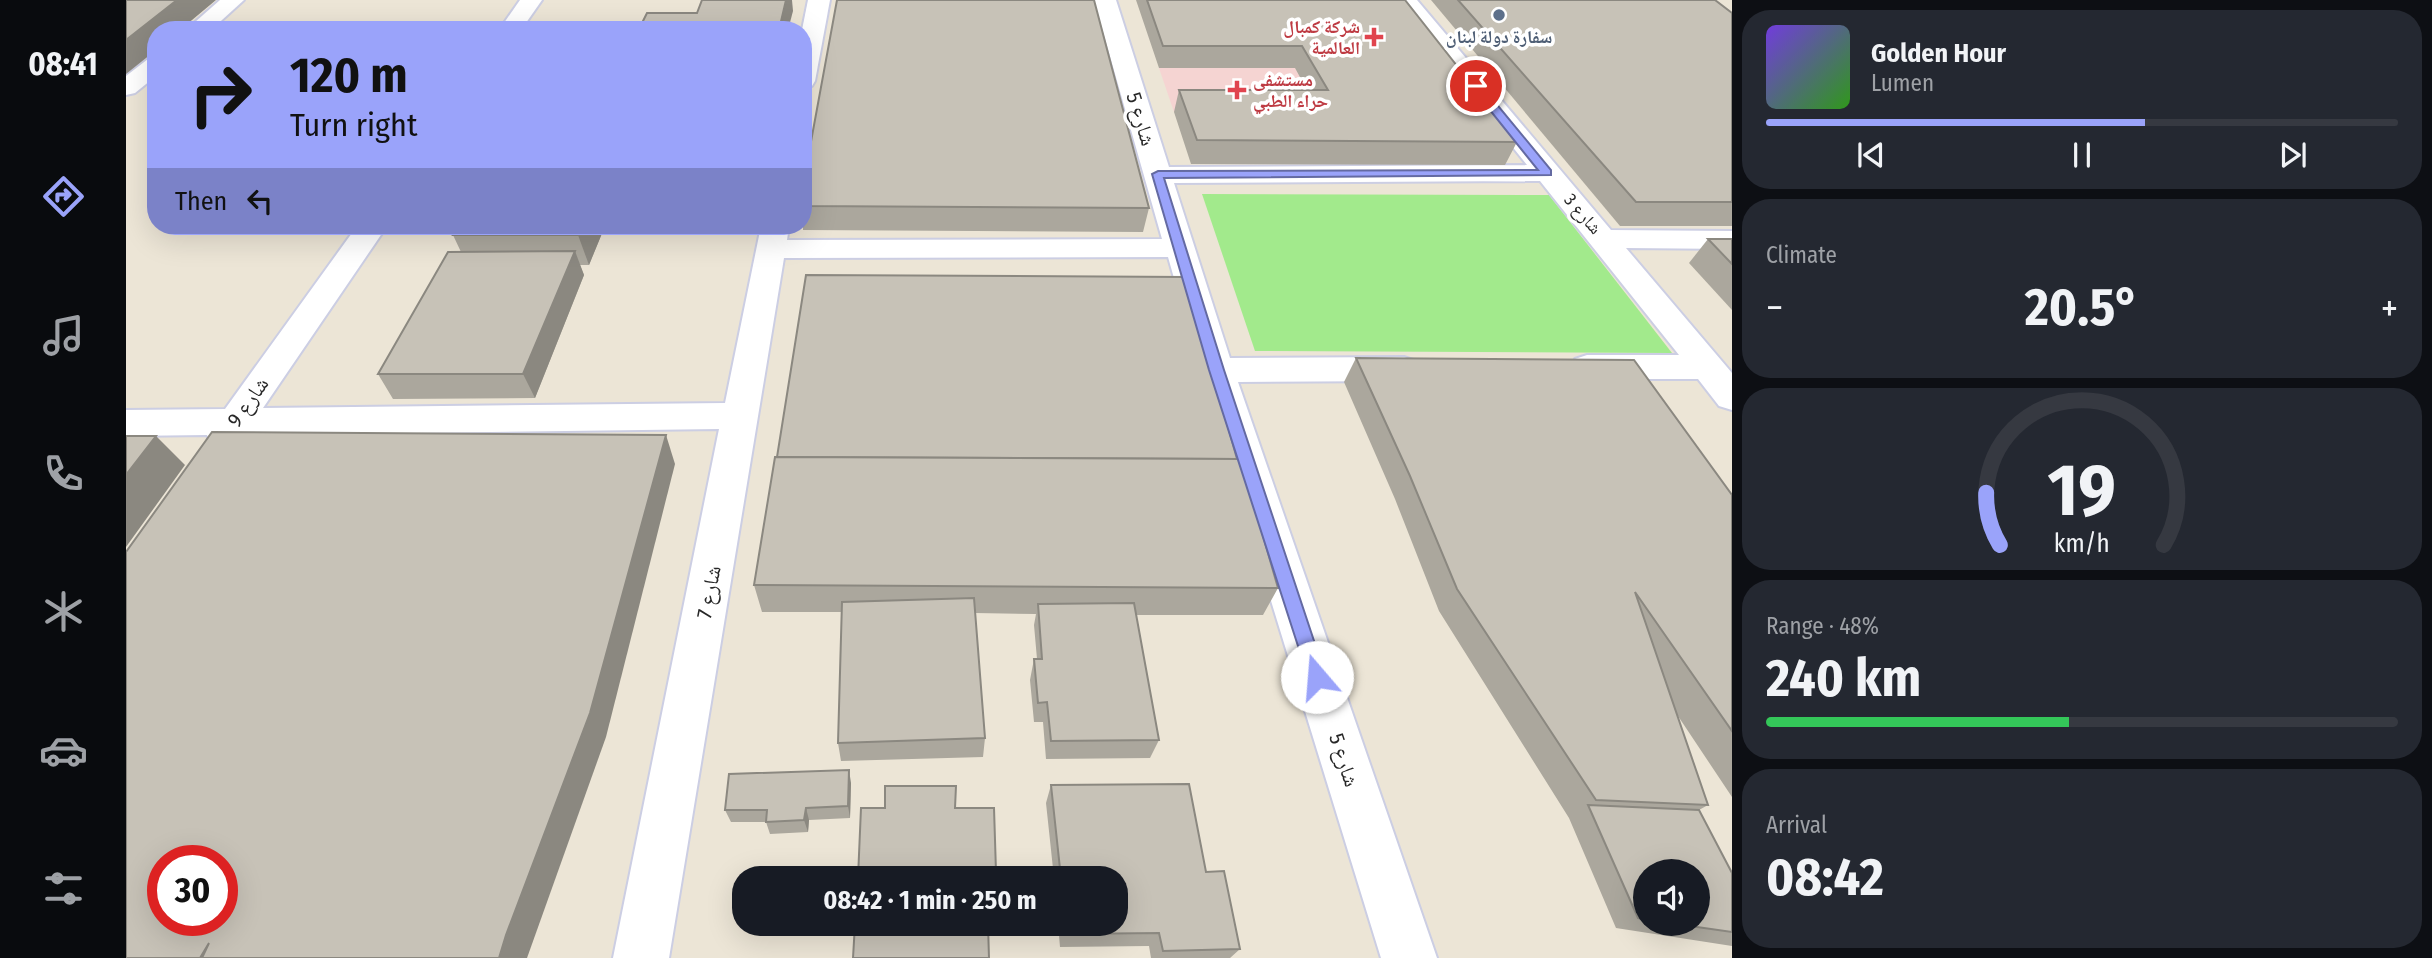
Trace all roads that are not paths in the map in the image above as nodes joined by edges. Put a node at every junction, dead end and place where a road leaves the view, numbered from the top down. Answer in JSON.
{"nodes":[{"id":1,"x":233,"y":0,"type":"edge"},
{"id":2,"x":531,"y":0,"type":"edge"},
{"id":3,"x":819,"y":0,"type":"edge"},
{"id":4,"x":1105,"y":0,"type":"edge"},
{"id":5,"x":1406,"y":0,"type":"edge"},
{"id":6,"x":208,"y":21,"type":"edge"},
{"id":7,"x":516,"y":21,"type":"edge"},
{"id":8,"x":812,"y":35,"type":"edge"},
{"id":9,"x":147,"y":71,"type":"edge"},
{"id":10,"x":126,"y":88,"type":"edge"},
{"id":11,"x":1547,"y":173,"type":"junction"},
{"id":12,"x":1158,"y":174,"type":"junction"},
{"id":13,"x":366,"y":235,"type":"edge"},
{"id":14,"x":773,"y":237,"type":"edge"},
{"id":15,"x":1604,"y":239,"type":"junction"},
{"id":16,"x":1732,"y":240,"type":"edge"},
{"id":17,"x":1180,"y":248,"type":"junction"},
{"id":18,"x":1708,"y":367,"type":"junction"},
{"id":19,"x":1436,"y":368,"type":"edge"},
{"id":20,"x":1558,"y":368,"type":"edge"},
{"id":21,"x":1217,"y":370,"type":"junction"},
{"id":22,"x":1732,"y":397,"type":"edge"},
{"id":23,"x":742,"y":416,"type":"junction"},
{"id":24,"x":236,"y":420,"type":"junction"},
{"id":25,"x":126,"y":423,"type":"edge"},
{"id":26,"x":205,"y":466,"type":"edge"},
{"id":27,"x":641,"y":958,"type":"edge"},
{"id":28,"x":1409,"y":958,"type":"edge"}],
"edges":[{"from":1,"to":6,"type":"street"},
{"from":2,"to":7,"type":"street"},
{"from":3,"to":8,"type":"street"},
{"from":4,"to":12,"type":"street","name":"شارع 5"},
{"from":5,"to":11,"type":"street","name":"شارع 3"},
{"from":9,"to":10,"type":"street"},
{"from":11,"to":12,"type":"street"},
{"from":11,"to":15,"type":"street","name":"شارع 3"},
{"from":12,"to":17,"type":"street","name":"شارع 5"},
{"from":13,"to":24,"type":"street","name":"شارع 9"},
{"from":14,"to":17,"type":"street"},
{"from":14,"to":23,"type":"street","name":"شارع 7"},
{"from":15,"to":16,"type":"street"},
{"from":15,"to":18,"type":"street","name":"شارع 3"},
{"from":17,"to":21,"type":"street","name":"شارع 5"},
{"from":18,"to":20,"type":"street"},
{"from":18,"to":22,"type":"street","name":"شارع 3"},
{"from":19,"to":21,"type":"street"},
{"from":21,"to":28,"type":"street","name":"شارع 5"},
{"from":23,"to":24,"type":"street"},
{"from":23,"to":27,"type":"street","name":"شارع 7"},
{"from":24,"to":25,"type":"street"},
{"from":24,"to":26,"type":"street","name":"شارع 9"}]}
